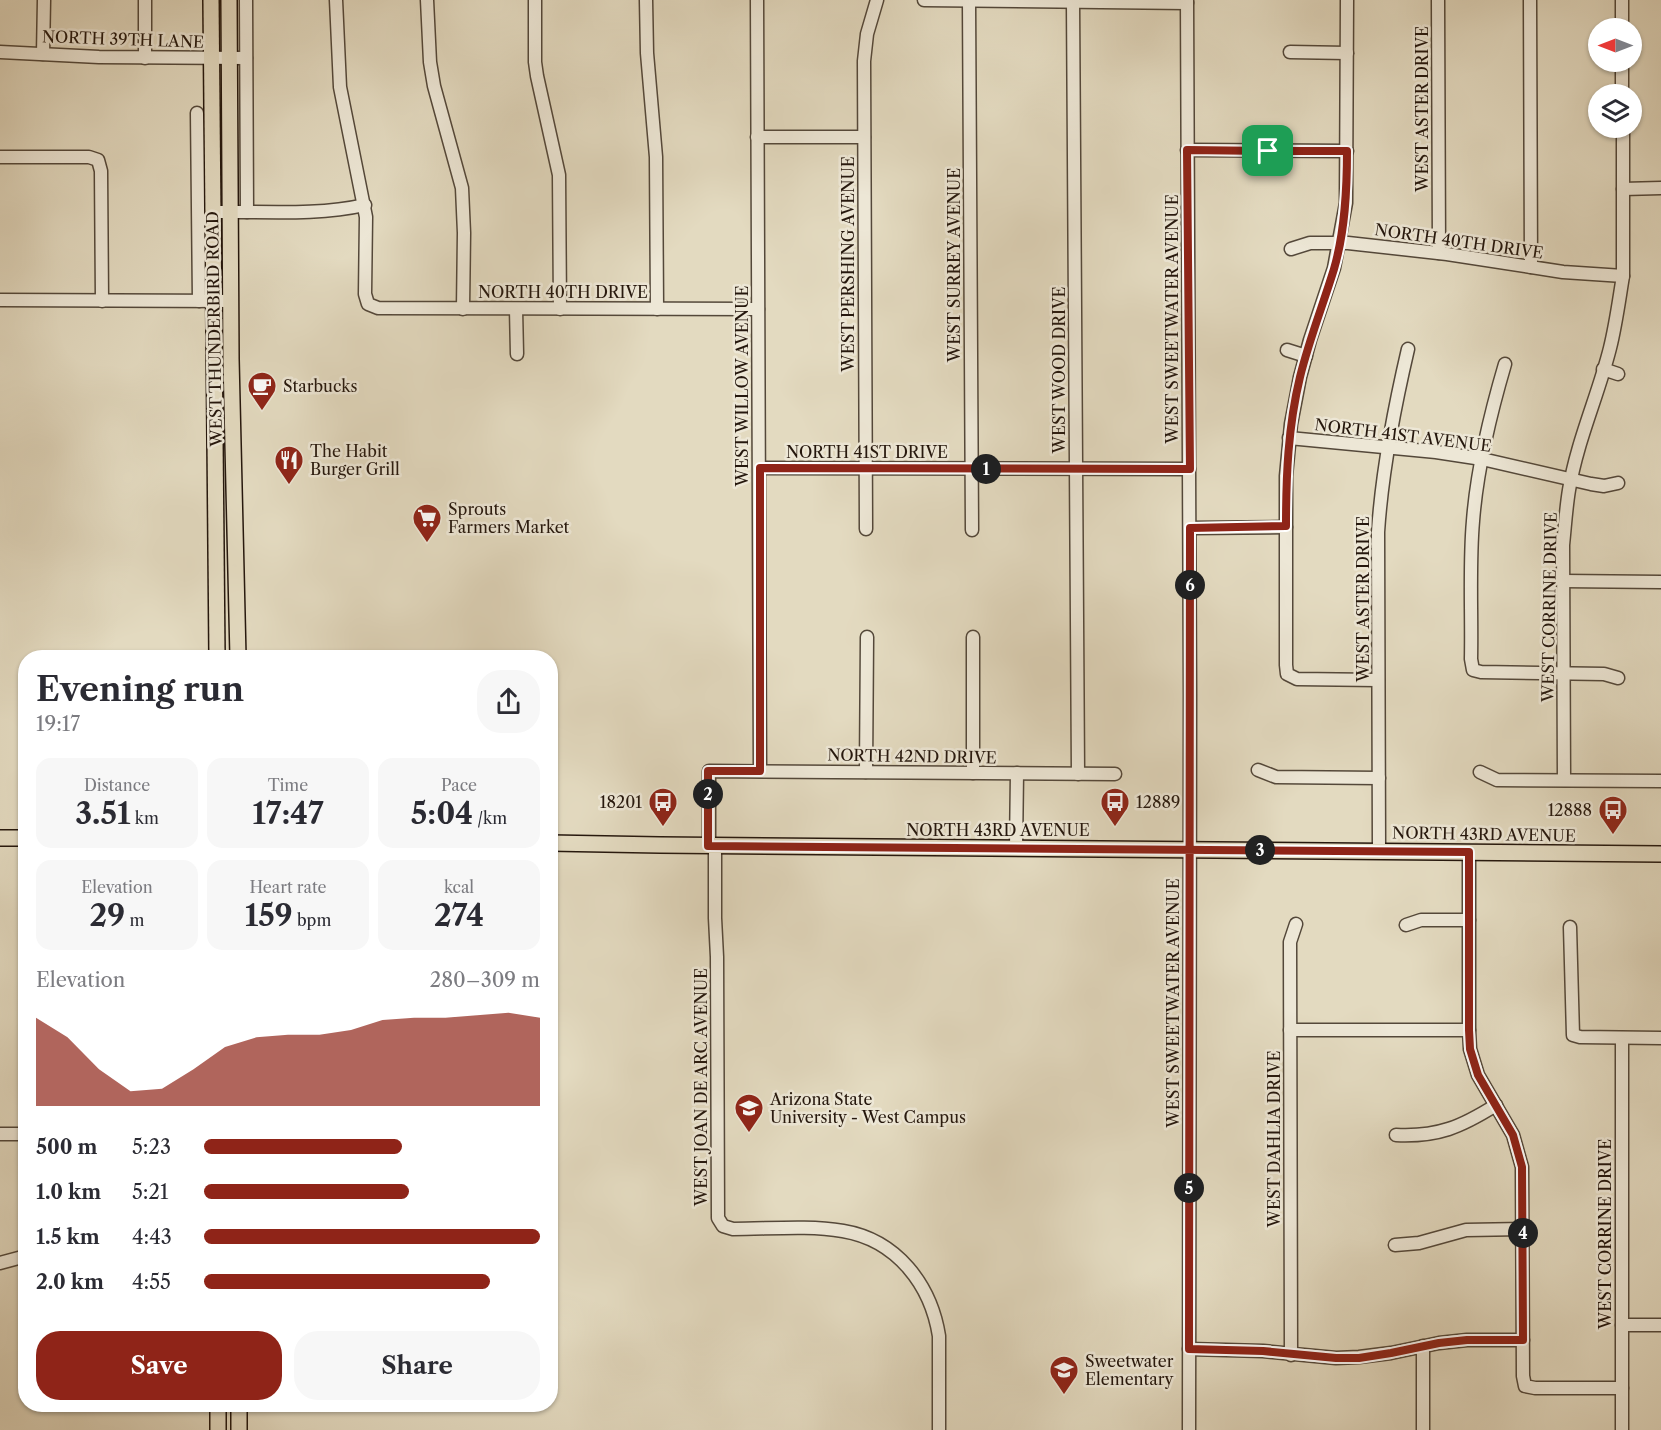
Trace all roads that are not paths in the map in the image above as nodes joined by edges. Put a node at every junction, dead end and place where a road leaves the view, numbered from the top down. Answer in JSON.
{"nodes":[{"id":1,"x":44,"y":0,"type":"edge"},
{"id":2,"x":145,"y":0,"type":"edge"},
{"id":3,"x":211,"y":0,"type":"edge"},
{"id":4,"x":229,"y":0,"type":"edge"},
{"id":5,"x":246,"y":0,"type":"edge"},
{"id":6,"x":336,"y":0,"type":"edge"},
{"id":7,"x":427,"y":0,"type":"edge"},
{"id":8,"x":535,"y":0,"type":"edge"},
{"id":9,"x":646,"y":0,"type":"edge"},
{"id":10,"x":757,"y":0,"type":"edge"},
{"id":11,"x":878,"y":0,"type":"edge"},
{"id":12,"x":925,"y":0,"type":"edge"},
{"id":13,"x":1347,"y":0,"type":"edge"},
{"id":14,"x":1438,"y":0,"type":"edge"},
{"id":15,"x":1530,"y":0,"type":"edge"},
{"id":16,"x":1622,"y":0,"type":"edge"},
{"id":17,"x":969,"y":1,"type":"edge"},
{"id":18,"x":1073,"y":2,"type":"junction"},
{"id":19,"x":1187,"y":2,"type":"edge"},
{"id":20,"x":1622,"y":18,"type":"edge"},
{"id":21,"x":0,"y":52,"type":"edge"},
{"id":22,"x":1290,"y":52,"type":"dead end"},
{"id":23,"x":1347,"y":53,"type":"junction"},
{"id":24,"x":43,"y":54,"type":"junction"},
{"id":25,"x":145,"y":58,"type":"junction"},
{"id":26,"x":212,"y":58,"type":"junction"},
{"id":27,"x":229,"y":58,"type":"junction"},
{"id":28,"x":246,"y":58,"type":"junction"},
{"id":29,"x":197,"y":113,"type":"dead end"},
{"id":30,"x":211,"y":123,"type":"junction"},
{"id":31,"x":198,"y":134,"type":"junction"},
{"id":32,"x":757,"y":137,"type":"junction"},
{"id":33,"x":864,"y":137,"type":"junction"},
{"id":34,"x":1623,"y":138,"type":"edge"},
{"id":35,"x":1187,"y":150,"type":"junction"},
{"id":36,"x":1347,"y":151,"type":"junction"},
{"id":37,"x":0,"y":157,"type":"edge"},
{"id":38,"x":1661,"y":188,"type":"edge"},
{"id":39,"x":1623,"y":189,"type":"junction"},
{"id":40,"x":365,"y":205,"type":"junction"},
{"id":41,"x":212,"y":212,"type":"junction"},
{"id":42,"x":230,"y":212,"type":"junction"},
{"id":43,"x":247,"y":212,"type":"junction"},
{"id":44,"x":1340,"y":243,"type":"junction"},
{"id":45,"x":1291,"y":249,"type":"dead end"},
{"id":46,"x":1439,"y":253,"type":"junction"},
{"id":47,"x":1531,"y":267,"type":"junction"},
{"id":48,"x":1623,"y":276,"type":"junction"},
{"id":49,"x":0,"y":300,"type":"edge"},
{"id":50,"x":102,"y":301,"type":"junction"},
{"id":51,"x":206,"y":301,"type":"junction"},
{"id":52,"x":231,"y":301,"type":"junction"},
{"id":53,"x":464,"y":309,"type":"junction"},
{"id":54,"x":516,"y":309,"type":"junction"},
{"id":55,"x":560,"y":309,"type":"junction"},
{"id":56,"x":657,"y":309,"type":"junction"},
{"id":57,"x":758,"y":309,"type":"junction"},
{"id":58,"x":1408,"y":349,"type":"dead end"},
{"id":59,"x":1287,"y":350,"type":"dead end"},
{"id":60,"x":517,"y":354,"type":"dead end"},
{"id":61,"x":1305,"y":356,"type":"junction"},
{"id":62,"x":1505,"y":364,"type":"dead end"},
{"id":63,"x":1603,"y":369,"type":"junction"},
{"id":64,"x":1618,"y":374,"type":"dead end"},
{"id":65,"x":1289,"y":438,"type":"junction"},
{"id":66,"x":1388,"y":448,"type":"junction"},
{"id":67,"x":1482,"y":459,"type":"junction"},
{"id":68,"x":760,"y":468,"type":"junction"},
{"id":69,"x":866,"y":468,"type":"junction"},
{"id":70,"x":972,"y":469,"type":"junction"},
{"id":71,"x":1077,"y":469,"type":"junction"},
{"id":72,"x":1190,"y":469,"type":"junction"},
{"id":73,"x":1571,"y":479,"type":"junction"},
{"id":74,"x":1618,"y":483,"type":"dead end"},
{"id":75,"x":1286,"y":526,"type":"junction"},
{"id":76,"x":1190,"y":528,"type":"junction"},
{"id":77,"x":866,"y":529,"type":"dead end"},
{"id":78,"x":972,"y":530,"type":"dead end"},
{"id":79,"x":1563,"y":581,"type":"junction"},
{"id":80,"x":1661,"y":582,"type":"edge"},
{"id":81,"x":867,"y":637,"type":"dead end"},
{"id":82,"x":973,"y":637,"type":"dead end"},
{"id":83,"x":216,"y":650,"type":"edge"},
{"id":84,"x":238,"y":650,"type":"edge"},
{"id":85,"x":1563,"y":673,"type":"junction"},
{"id":86,"x":1618,"y":678,"type":"dead end"},
{"id":87,"x":1378,"y":680,"type":"junction"},
{"id":88,"x":1258,"y":770,"type":"dead end"},
{"id":89,"x":708,"y":771,"type":"joint"},
{"id":90,"x":760,"y":771,"type":"junction"},
{"id":91,"x":866,"y":772,"type":"junction"},
{"id":92,"x":1480,"y":772,"type":"dead end"},
{"id":93,"x":973,"y":773,"type":"junction"},
{"id":94,"x":1017,"y":773,"type":"junction"},
{"id":95,"x":1078,"y":774,"type":"junction"},
{"id":96,"x":1115,"y":774,"type":"dead end"},
{"id":97,"x":1379,"y":778,"type":"junction"},
{"id":98,"x":1564,"y":780,"type":"junction"},
{"id":99,"x":1661,"y":781,"type":"edge"},
{"id":100,"x":0,"y":838,"type":"edge"},
{"id":101,"x":18,"y":838,"type":"edge"},
{"id":102,"x":558,"y":843,"type":"edge"},
{"id":103,"x":712,"y":846,"type":"junction"},
{"id":104,"x":1016,"y":848,"type":"junction"},
{"id":105,"x":1190,"y":850,"type":"junction"},
{"id":106,"x":1379,"y":851,"type":"junction"},
{"id":107,"x":1469,"y":852,"type":"junction"},
{"id":108,"x":1661,"y":854,"type":"edge"},
{"id":109,"x":1469,"y":920,"type":"junction"},
{"id":110,"x":1296,"y":924,"type":"dead end"},
{"id":111,"x":1406,"y":926,"type":"dead end"},
{"id":112,"x":1570,"y":927,"type":"dead end"},
{"id":113,"x":1290,"y":1030,"type":"junction"},
{"id":114,"x":1469,"y":1030,"type":"junction"},
{"id":115,"x":1622,"y":1038,"type":"junction"},
{"id":116,"x":1661,"y":1038,"type":"edge"},
{"id":117,"x":1496,"y":1105,"type":"junction"},
{"id":118,"x":0,"y":1134,"type":"edge"},
{"id":119,"x":18,"y":1134,"type":"edge"},
{"id":120,"x":1396,"y":1135,"type":"dead end"},
{"id":121,"x":1522,"y":1229,"type":"junction"},
{"id":122,"x":1395,"y":1245,"type":"dead end"},
{"id":123,"x":18,"y":1258,"type":"edge"},
{"id":124,"x":0,"y":1263,"type":"edge"},
{"id":125,"x":1622,"y":1324,"type":"junction"},
{"id":126,"x":1661,"y":1324,"type":"edge"},
{"id":127,"x":1523,"y":1340,"type":"junction"},
{"id":128,"x":1423,"y":1346,"type":"junction"},
{"id":129,"x":1189,"y":1349,"type":"junction"},
{"id":130,"x":1291,"y":1354,"type":"junction"},
{"id":131,"x":1622,"y":1388,"type":"junction"},
{"id":132,"x":218,"y":1412,"type":"edge"},
{"id":133,"x":239,"y":1412,"type":"edge"},
{"id":134,"x":218,"y":1430,"type":"edge"},
{"id":135,"x":239,"y":1430,"type":"edge"},
{"id":136,"x":939,"y":1430,"type":"edge"},
{"id":137,"x":1189,"y":1430,"type":"edge"},
{"id":138,"x":1423,"y":1430,"type":"edge"},
{"id":139,"x":1622,"y":1430,"type":"edge"}],
"edges":[{"from":1,"to":24,"type":"street"},
{"from":2,"to":25,"type":"street"},
{"from":3,"to":26,"type":"main road","name":"WEST THUNDERBIRD ROAD"},
{"from":4,"to":27,"type":"main road","name":"WEST THUNDERBIRD ROAD"},
{"from":5,"to":28,"type":"street"},
{"from":6,"to":40,"type":"street"},
{"from":7,"to":53,"type":"street"},
{"from":8,"to":55,"type":"street"},
{"from":9,"to":56,"type":"street"},
{"from":10,"to":32,"type":"street","name":"WEST WILLOW AVENUE"},
{"from":11,"to":33,"type":"street","name":"WEST PERSHING AVENUE"},
{"from":12,"to":17,"type":"street"},
{"from":13,"to":23,"type":"street"},
{"from":14,"to":46,"type":"street","name":"WEST ASTER DRIVE"},
{"from":15,"to":47,"type":"street"},
{"from":16,"to":20,"type":"street"},
{"from":17,"to":18,"type":"street"},
{"from":17,"to":70,"type":"street","name":"WEST SURREY AVENUE"},
{"from":18,"to":19,"type":"street"},
{"from":18,"to":71,"type":"street","name":"WEST WOOD DRIVE"},
{"from":19,"to":35,"type":"street","name":"WEST SWEETWATER AVENUE"},
{"from":21,"to":24,"type":"street","name":"NORTH 39TH LANE"},
{"from":22,"to":23,"type":"street"},
{"from":23,"to":36,"type":"street"},
{"from":24,"to":25,"type":"street","name":"NORTH 39TH LANE"},
{"from":25,"to":26,"type":"street","name":"NORTH 39TH LANE"},
{"from":26,"to":27,"type":"street","name":"NORTH 39TH LANE"},
{"from":26,"to":30,"type":"main road","name":"WEST THUNDERBIRD ROAD"},
{"from":27,"to":28,"type":"street","name":"NORTH 39TH LANE"},
{"from":27,"to":42,"type":"main road","name":"WEST THUNDERBIRD ROAD"},
{"from":28,"to":43,"type":"street"},
{"from":29,"to":31,"type":"street","name":"WEST THUNDERBIRD ROAD"},
{"from":30,"to":31,"type":"street"},
{"from":30,"to":41,"type":"main road","name":"WEST THUNDERBIRD ROAD"},
{"from":31,"to":51,"type":"street","name":"WEST THUNDERBIRD ROAD"},
{"from":32,"to":33,"type":"street"},
{"from":32,"to":57,"type":"street","name":"WEST WILLOW AVENUE"},
{"from":33,"to":69,"type":"street","name":"WEST PERSHING AVENUE"},
{"from":34,"to":39,"type":"street","name":"WEST CORRINE DRIVE"},
{"from":35,"to":36,"type":"street"},
{"from":35,"to":72,"type":"street","name":"WEST SWEETWATER AVENUE"},
{"from":36,"to":44,"type":"street"},
{"from":37,"to":50,"type":"street"},
{"from":38,"to":39,"type":"street"},
{"from":39,"to":48,"type":"street","name":"WEST CORRINE DRIVE"},
{"from":40,"to":43,"type":"street"},
{"from":40,"to":53,"type":"street","name":"NORTH 40TH DRIVE"},
{"from":41,"to":42,"type":"street"},
{"from":41,"to":51,"type":"main road","name":"WEST THUNDERBIRD ROAD"},
{"from":42,"to":43,"type":"street"},
{"from":42,"to":52,"type":"main road","name":"WEST THUNDERBIRD ROAD"},
{"from":44,"to":45,"type":"street","name":"NORTH 40TH DRIVE"},
{"from":44,"to":46,"type":"street","name":"NORTH 40TH DRIVE"},
{"from":44,"to":61,"type":"street"},
{"from":46,"to":47,"type":"street","name":"NORTH 40TH DRIVE"},
{"from":47,"to":48,"type":"street","name":"NORTH 40TH DRIVE"},
{"from":48,"to":63,"type":"street","name":"WEST CORRINE DRIVE"},
{"from":49,"to":50,"type":"street"},
{"from":50,"to":51,"type":"street"},
{"from":51,"to":52,"type":"street"},
{"from":51,"to":83,"type":"main road","name":"WEST THUNDERBIRD ROAD"},
{"from":52,"to":84,"type":"main road","name":"WEST THUNDERBIRD ROAD"},
{"from":53,"to":54,"type":"street","name":"NORTH 40TH DRIVE"},
{"from":54,"to":55,"type":"street","name":"NORTH 40TH DRIVE"},
{"from":54,"to":60,"type":"street"},
{"from":55,"to":56,"type":"street","name":"NORTH 40TH DRIVE"},
{"from":56,"to":57,"type":"street","name":"NORTH 40TH DRIVE"},
{"from":57,"to":68,"type":"street","name":"WEST WILLOW AVENUE"},
{"from":58,"to":66,"type":"street","name":"WEST ASTER DRIVE"},
{"from":59,"to":61,"type":"street"},
{"from":61,"to":65,"type":"street"},
{"from":62,"to":67,"type":"street"},
{"from":63,"to":64,"type":"street"},
{"from":63,"to":73,"type":"street","name":"WEST CORRINE DRIVE"},
{"from":65,"to":66,"type":"street","name":"NORTH 41ST AVENUE"},
{"from":65,"to":75,"type":"street"},
{"from":66,"to":67,"type":"street","name":"NORTH 41ST AVENUE"},
{"from":66,"to":87,"type":"street","name":"WEST ASTER DRIVE"},
{"from":67,"to":73,"type":"street","name":"NORTH 41ST AVENUE"},
{"from":67,"to":85,"type":"street"},
{"from":68,"to":69,"type":"street","name":"NORTH 41ST DRIVE"},
{"from":68,"to":90,"type":"street","name":"WEST WILLOW AVENUE"},
{"from":69,"to":70,"type":"street","name":"NORTH 41ST DRIVE"},
{"from":69,"to":77,"type":"street","name":"WEST PERSHING AVENUE"},
{"from":70,"to":71,"type":"street","name":"NORTH 41ST DRIVE"},
{"from":70,"to":78,"type":"street","name":"WEST SURREY AVENUE"},
{"from":71,"to":72,"type":"street","name":"NORTH 41ST DRIVE"},
{"from":71,"to":95,"type":"street","name":"WEST WOOD DRIVE"},
{"from":72,"to":76,"type":"street","name":"WEST SWEETWATER AVENUE"},
{"from":73,"to":74,"type":"street","name":"NORTH 41ST AVENUE"},
{"from":73,"to":79,"type":"street","name":"WEST CORRINE DRIVE"},
{"from":75,"to":76,"type":"street"},
{"from":75,"to":87,"type":"street"},
{"from":76,"to":105,"type":"street","name":"WEST SWEETWATER AVENUE"},
{"from":79,"to":80,"type":"street"},
{"from":79,"to":85,"type":"street","name":"WEST CORRINE DRIVE"},
{"from":81,"to":91,"type":"street"},
{"from":82,"to":93,"type":"street"},
{"from":85,"to":86,"type":"street"},
{"from":85,"to":98,"type":"street","name":"WEST CORRINE DRIVE"},
{"from":87,"to":97,"type":"street","name":"WEST ASTER DRIVE"},
{"from":88,"to":97,"type":"street"},
{"from":89,"to":90,"type":"street","name":"NORTH 42ND DRIVE"},
{"from":89,"to":103,"type":"street","name":"WEST JOAN DE ARC AVENUE"},
{"from":90,"to":91,"type":"street","name":"NORTH 42ND DRIVE"},
{"from":91,"to":93,"type":"street","name":"NORTH 42ND DRIVE"},
{"from":92,"to":98,"type":"street"},
{"from":93,"to":94,"type":"street","name":"NORTH 42ND DRIVE"},
{"from":94,"to":95,"type":"street","name":"NORTH 42ND DRIVE"},
{"from":94,"to":104,"type":"street"},
{"from":95,"to":96,"type":"street","name":"NORTH 42ND DRIVE"},
{"from":97,"to":106,"type":"street","name":"WEST ASTER DRIVE"},
{"from":98,"to":99,"type":"street"},
{"from":100,"to":101,"type":"main road"},
{"from":102,"to":103,"type":"main road","name":"NORTH 43RD AVENUE"},
{"from":103,"to":104,"type":"main road","name":"NORTH 43RD AVENUE"},
{"from":103,"to":136,"type":"street","name":"WEST JOAN DE ARC AVENUE"},
{"from":104,"to":105,"type":"main road","name":"NORTH 43RD AVENUE"},
{"from":105,"to":106,"type":"main road","name":"NORTH 43RD AVENUE"},
{"from":105,"to":129,"type":"street","name":"WEST SWEETWATER AVENUE"},
{"from":106,"to":107,"type":"main road","name":"NORTH 43RD AVENUE"},
{"from":107,"to":108,"type":"main road","name":"NORTH 43RD AVENUE"},
{"from":107,"to":109,"type":"street"},
{"from":109,"to":111,"type":"street"},
{"from":109,"to":114,"type":"street"},
{"from":110,"to":113,"type":"street","name":"WEST DAHLIA DRIVE"},
{"from":112,"to":115,"type":"street"},
{"from":113,"to":114,"type":"street"},
{"from":113,"to":130,"type":"street","name":"WEST DAHLIA DRIVE"},
{"from":114,"to":117,"type":"street"},
{"from":115,"to":116,"type":"street"},
{"from":115,"to":125,"type":"street","name":"WEST CORRINE DRIVE"},
{"from":117,"to":120,"type":"street"},
{"from":117,"to":121,"type":"street"},
{"from":118,"to":119,"type":"street"},
{"from":121,"to":122,"type":"street"},
{"from":121,"to":127,"type":"street"},
{"from":123,"to":124,"type":"street"},
{"from":125,"to":126,"type":"street"},
{"from":125,"to":131,"type":"street","name":"WEST CORRINE DRIVE"},
{"from":127,"to":128,"type":"street"},
{"from":127,"to":131,"type":"street"},
{"from":128,"to":130,"type":"street"},
{"from":128,"to":138,"type":"street"},
{"from":129,"to":130,"type":"street"},
{"from":129,"to":137,"type":"street","name":"WEST SWEETWATER AVENUE"},
{"from":131,"to":139,"type":"street","name":"WEST CORRINE DRIVE"},
{"from":132,"to":134,"type":"main road"},
{"from":133,"to":135,"type":"main road"}]}
